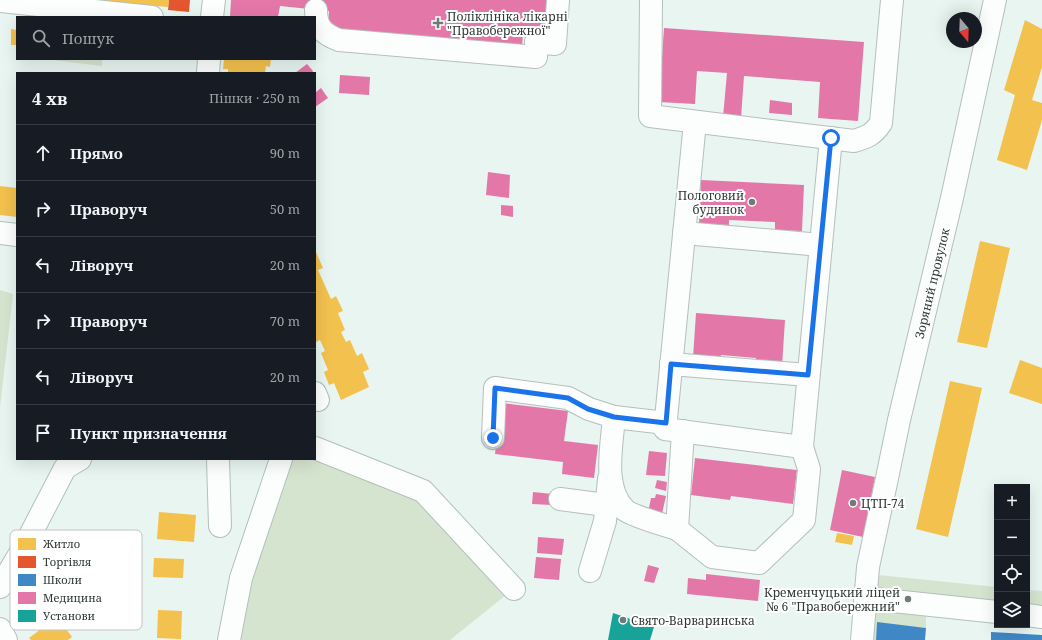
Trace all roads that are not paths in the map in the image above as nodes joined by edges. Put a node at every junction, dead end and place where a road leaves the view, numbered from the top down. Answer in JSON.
{"nodes":[{"id":1,"x":214,"y":0,"type":"edge"},
{"id":2,"x":558,"y":0,"type":"edge"},
{"id":3,"x":651,"y":0,"type":"edge"},
{"id":4,"x":892,"y":0,"type":"edge"},
{"id":5,"x":995,"y":0,"type":"edge"},
{"id":6,"x":0,"y":1,"type":"edge"},
{"id":7,"x":316,"y":10,"type":"dead end"},
{"id":8,"x":142,"y":16,"type":"edge"},
{"id":9,"x":212,"y":16,"type":"edge"},
{"id":10,"x":209,"y":60,"type":"edge"},
{"id":11,"x":208,"y":72,"type":"edge"},
{"id":12,"x":695,"y":122,"type":"junction"},
{"id":13,"x":831,"y":138,"type":"junction"},
{"id":14,"x":0,"y":233,"type":"edge"},
{"id":15,"x":684,"y":233,"type":"junction"},
{"id":16,"x":16,"y":235,"type":"edge"},
{"id":17,"x":821,"y":245,"type":"junction"},
{"id":18,"x":671,"y":364,"type":"junction"},
{"id":19,"x":808,"y":375,"type":"junction"},
{"id":20,"x":614,"y":417,"type":"junction"},
{"id":21,"x":674,"y":427,"type":"junction"},
{"id":22,"x":493,"y":438,"type":"dead end"},
{"id":23,"x":802,"y":447,"type":"junction"},
{"id":24,"x":316,"y":448,"type":"edge"},
{"id":25,"x":78,"y":460,"type":"edge"},
{"id":26,"x":218,"y":460,"type":"edge"},
{"id":27,"x":281,"y":460,"type":"edge"},
{"id":28,"x":609,"y":478,"type":"junction"},
{"id":29,"x":560,"y":499,"type":"dead end"},
{"id":30,"x":606,"y":504,"type":"junction"},
{"id":31,"x":220,"y":526,"type":"dead end"},
{"id":32,"x":677,"y":529,"type":"junction"},
{"id":33,"x":33,"y":530,"type":"edge"},
{"id":34,"x":10,"y":570,"type":"edge"},
{"id":35,"x":590,"y":571,"type":"dead end"},
{"id":36,"x":0,"y":587,"type":"edge"},
{"id":37,"x":514,"y":589,"type":"dead end"},
{"id":38,"x":865,"y":598,"type":"junction"},
{"id":39,"x":994,"y":612,"type":"edge"},
{"id":40,"x":1030,"y":615,"type":"edge"},
{"id":41,"x":1042,"y":617,"type":"edge"},
{"id":42,"x":0,"y":629,"type":"edge"},
{"id":43,"x":6,"y":640,"type":"edge"},
{"id":44,"x":229,"y":640,"type":"edge"},
{"id":45,"x":862,"y":640,"type":"edge"}],
"edges":[{"from":1,"to":9,"type":"street"},
{"from":2,"to":7,"type":"street"},
{"from":3,"to":12,"type":"street"},
{"from":4,"to":13,"type":"street"},
{"from":5,"to":38,"type":"street","name":"Зоряний провулок"},
{"from":6,"to":8,"type":"street"},
{"from":10,"to":11,"type":"street"},
{"from":12,"to":13,"type":"street"},
{"from":12,"to":15,"type":"street"},
{"from":13,"to":17,"type":"street"},
{"from":14,"to":16,"type":"street"},
{"from":15,"to":17,"type":"street"},
{"from":15,"to":18,"type":"street"},
{"from":17,"to":19,"type":"street"},
{"from":18,"to":19,"type":"street"},
{"from":18,"to":21,"type":"street"},
{"from":19,"to":23,"type":"street"},
{"from":20,"to":21,"type":"street"},
{"from":20,"to":22,"type":"street"},
{"from":20,"to":28,"type":"street"},
{"from":21,"to":23,"type":"street"},
{"from":21,"to":32,"type":"street"},
{"from":23,"to":32,"type":"street"},
{"from":24,"to":37,"type":"street"},
{"from":25,"to":33,"type":"street"},
{"from":26,"to":31,"type":"street"},
{"from":27,"to":44,"type":"street"},
{"from":28,"to":30,"type":"street"},
{"from":28,"to":32,"type":"street"},
{"from":29,"to":30,"type":"street"},
{"from":30,"to":35,"type":"street"},
{"from":34,"to":36,"type":"street"},
{"from":38,"to":39,"type":"street"},
{"from":38,"to":45,"type":"street","name":"Зоряний провулок"},
{"from":40,"to":41,"type":"street"},
{"from":42,"to":43,"type":"street"}]}
